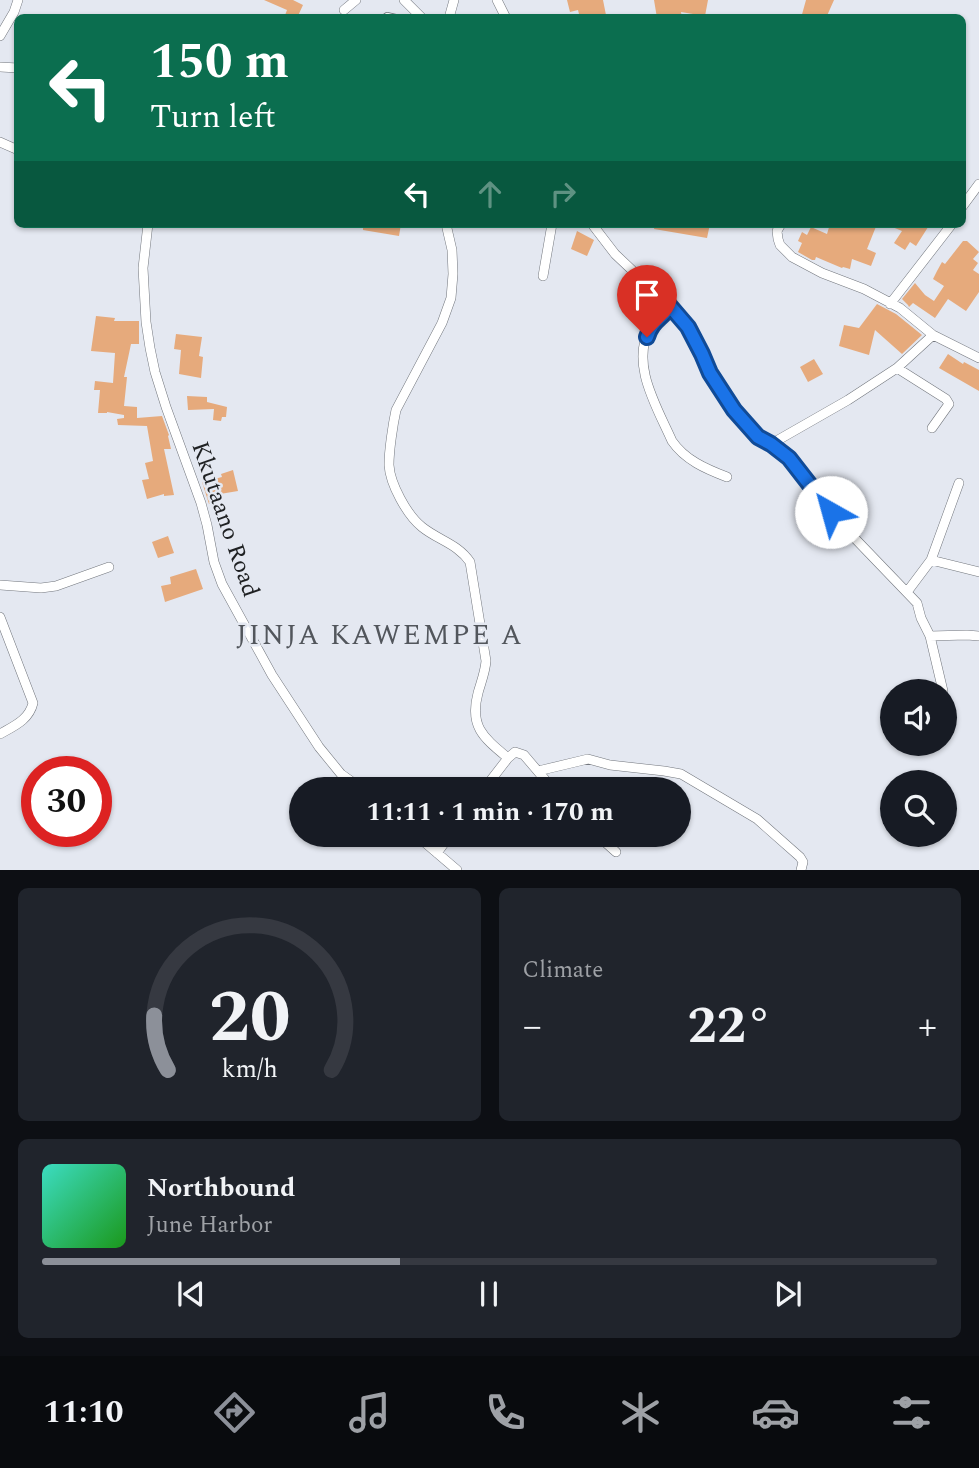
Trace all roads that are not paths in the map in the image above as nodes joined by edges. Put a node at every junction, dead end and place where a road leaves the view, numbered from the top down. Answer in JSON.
{"nodes":[{"id":1,"x":19,"y":0,"type":"edge"},
{"id":2,"x":356,"y":0,"type":"edge"},
{"id":3,"x":404,"y":0,"type":"edge"},
{"id":4,"x":344,"y":10,"type":"dead end"},
{"id":5,"x":418,"y":14,"type":"edge"},
{"id":6,"x":0,"y":36,"type":"edge"},
{"id":7,"x":979,"y":184,"type":"edge"},
{"id":8,"x":966,"y":202,"type":"edge"},
{"id":9,"x":148,"y":228,"type":"edge"},
{"id":10,"x":447,"y":228,"type":"edge"},
{"id":11,"x":551,"y":228,"type":"edge"},
{"id":12,"x":595,"y":228,"type":"edge"},
{"id":13,"x":779,"y":228,"type":"edge"},
{"id":14,"x":949,"y":228,"type":"edge"},
{"id":15,"x":543,"y":276,"type":"dead end"},
{"id":16,"x":890,"y":304,"type":"junction"},
{"id":17,"x":670,"y":306,"type":"junction"},
{"id":18,"x":933,"y":335,"type":"junction"},
{"id":19,"x":979,"y":358,"type":"edge"},
{"id":20,"x":897,"y":368,"type":"junction"},
{"id":21,"x":932,"y":428,"type":"dead end"},
{"id":22,"x":771,"y":444,"type":"junction"},
{"id":23,"x":727,"y":477,"type":"dead end"},
{"id":24,"x":959,"y":483,"type":"dead end"},
{"id":25,"x":931,"y":560,"type":"junction"},
{"id":26,"x":109,"y":567,"type":"dead end"},
{"id":27,"x":979,"y":572,"type":"edge"},
{"id":28,"x":0,"y":585,"type":"edge"},
{"id":29,"x":906,"y":592,"type":"junction"},
{"id":30,"x":0,"y":617,"type":"edge"},
{"id":31,"x":930,"y":636,"type":"junction"},
{"id":32,"x":979,"y":636,"type":"edge"},
{"id":33,"x":940,"y":679,"type":"edge"},
{"id":34,"x":0,"y":734,"type":"edge"},
{"id":35,"x":508,"y":758,"type":"junction"},
{"id":36,"x":538,"y":771,"type":"junction"},
{"id":37,"x":345,"y":777,"type":"edge"},
{"id":38,"x":493,"y":777,"type":"edge"},
{"id":39,"x":543,"y":777,"type":"edge"},
{"id":40,"x":430,"y":847,"type":"edge"},
{"id":41,"x":441,"y":847,"type":"edge"},
{"id":42,"x":610,"y":847,"type":"edge"},
{"id":43,"x":616,"y":852,"type":"dead end"},
{"id":44,"x":437,"y":853,"type":"junction"},
{"id":45,"x":457,"y":870,"type":"edge"},
{"id":46,"x":801,"y":870,"type":"edge"}],
"edges":[{"from":1,"to":6,"type":"street"},
{"from":2,"to":4,"type":"street"},
{"from":3,"to":5,"type":"street"},
{"from":7,"to":8,"type":"street"},
{"from":9,"to":37,"type":"street","name":"Kkutaano Road"},
{"from":10,"to":35,"type":"street"},
{"from":11,"to":15,"type":"street"},
{"from":12,"to":17,"type":"street"},
{"from":13,"to":16,"type":"street"},
{"from":14,"to":16,"type":"street"},
{"from":16,"to":18,"type":"street"},
{"from":17,"to":22,"type":"street"},
{"from":17,"to":23,"type":"street"},
{"from":18,"to":19,"type":"street"},
{"from":18,"to":20,"type":"street"},
{"from":20,"to":21,"type":"street"},
{"from":20,"to":22,"type":"street"},
{"from":22,"to":29,"type":"street"},
{"from":24,"to":25,"type":"street"},
{"from":25,"to":27,"type":"street"},
{"from":25,"to":29,"type":"street"},
{"from":26,"to":28,"type":"street"},
{"from":29,"to":31,"type":"street"},
{"from":30,"to":34,"type":"street"},
{"from":31,"to":32,"type":"street"},
{"from":31,"to":33,"type":"street"},
{"from":35,"to":36,"type":"street"},
{"from":35,"to":38,"type":"street"},
{"from":36,"to":39,"type":"street"},
{"from":36,"to":46,"type":"street"},
{"from":40,"to":44,"type":"street"},
{"from":41,"to":44,"type":"street"},
{"from":42,"to":43,"type":"street"},
{"from":44,"to":45,"type":"street"}]}
